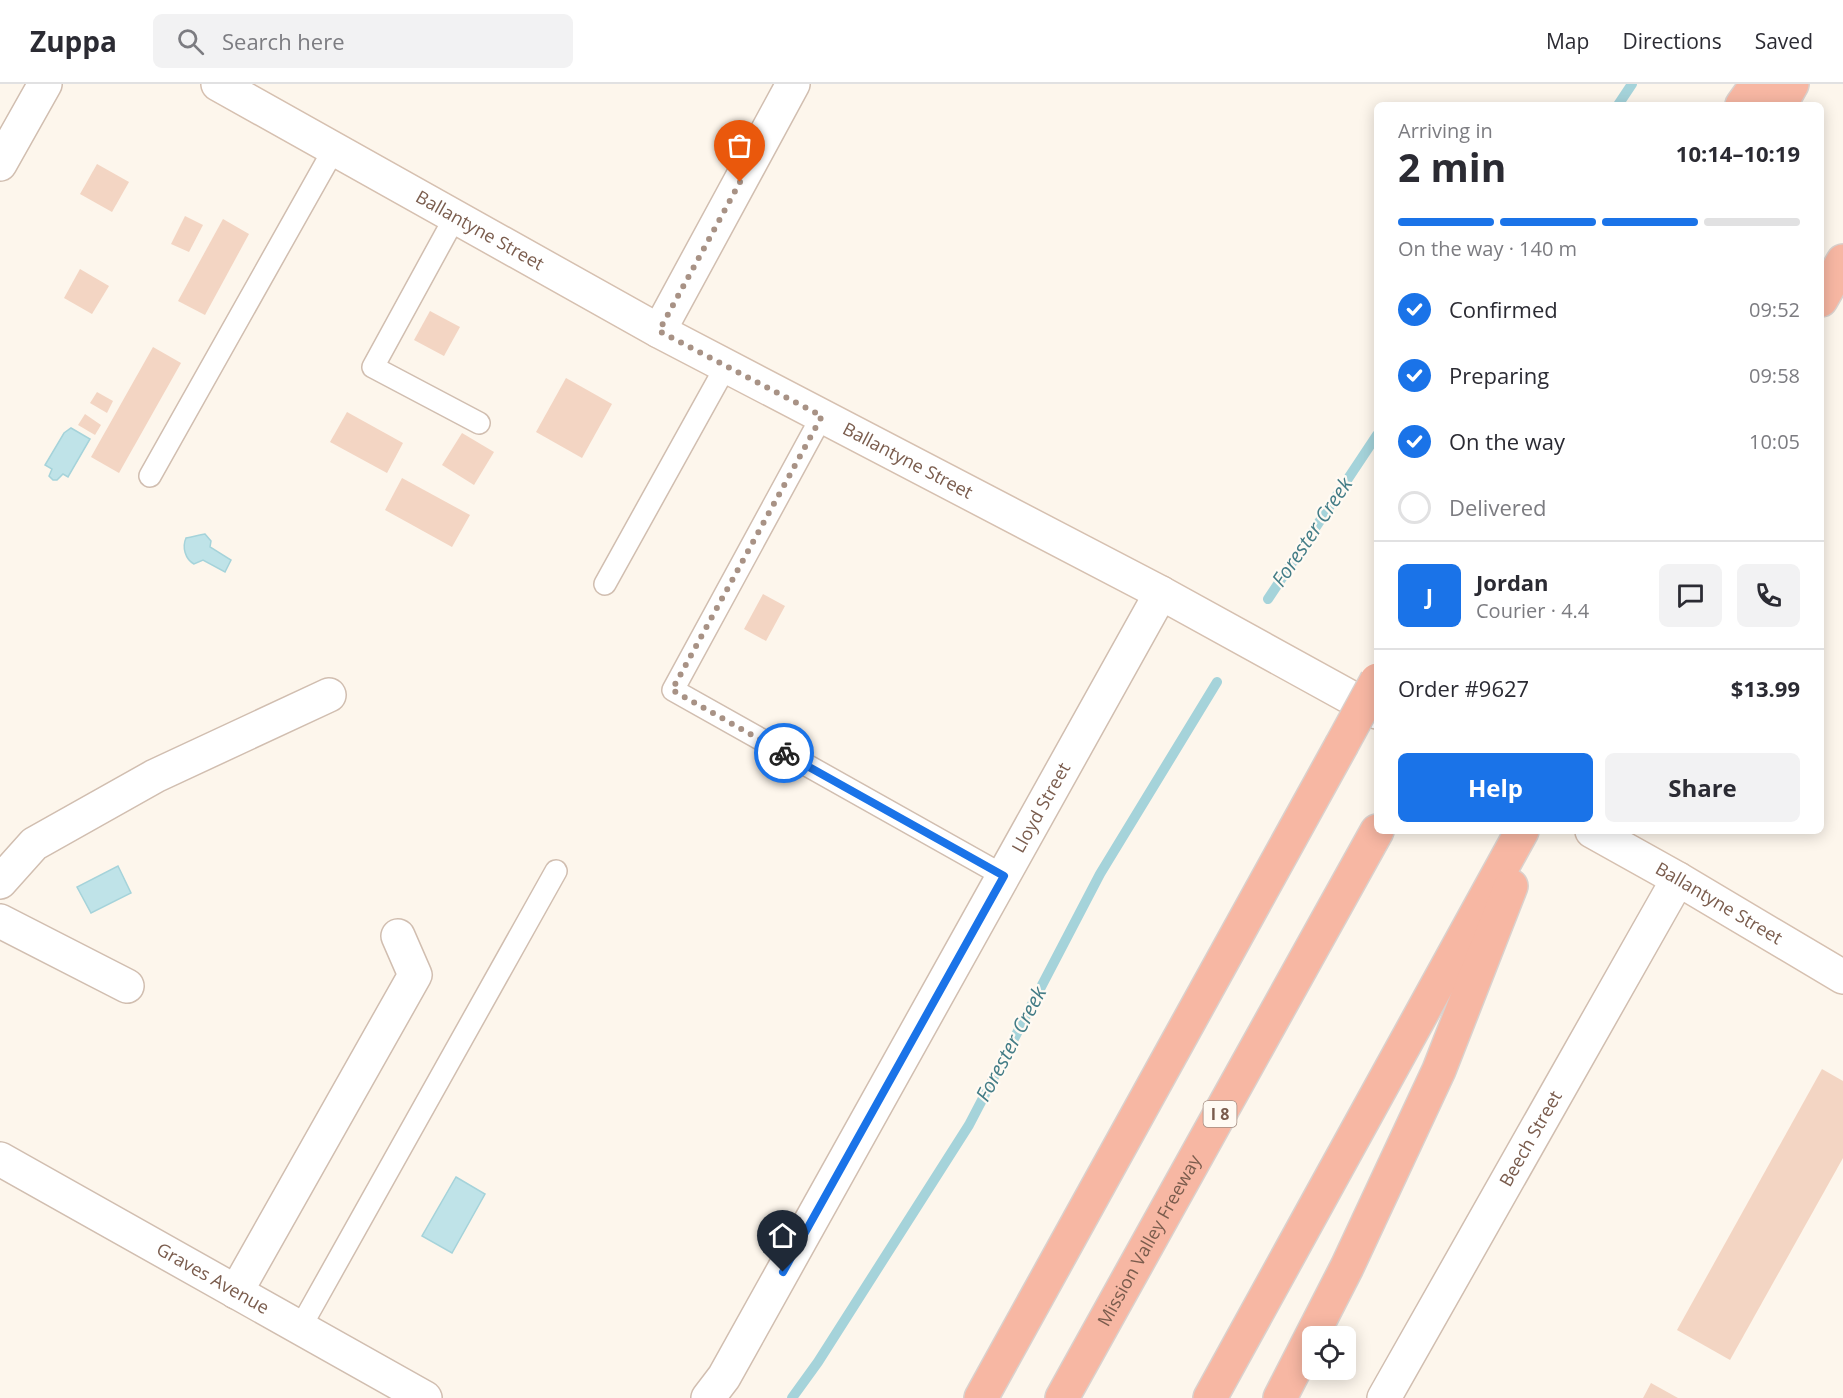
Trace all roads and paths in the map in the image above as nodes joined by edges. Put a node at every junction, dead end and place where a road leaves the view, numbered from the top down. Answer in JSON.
{"nodes":[{"id":1,"x":45,"y":84,"type":"edge"},
{"id":2,"x":218,"y":84,"type":"edge"},
{"id":3,"x":794,"y":84,"type":"edge"},
{"id":4,"x":1756,"y":84,"type":"edge"},
{"id":5,"x":1792,"y":84,"type":"edge"},
{"id":6,"x":1744,"y":102,"type":"edge"},
{"id":7,"x":1782,"y":102,"type":"edge"},
{"id":8,"x":334,"y":149,"type":"junction"},
{"id":9,"x":0,"y":164,"type":"edge"},
{"id":10,"x":455,"y":217,"type":"junction"},
{"id":11,"x":1843,"y":261,"type":"edge"},
{"id":12,"x":1824,"y":295,"type":"edge"},
{"id":13,"x":659,"y":331,"type":"junction"},
{"id":14,"x":726,"y":366,"type":"junction"},
{"id":15,"x":822,"y":416,"type":"junction"},
{"id":16,"x":479,"y":423,"type":"dead end"},
{"id":17,"x":150,"y":476,"type":"dead end"},
{"id":18,"x":605,"y":584,"type":"dead end"},
{"id":19,"x":1161,"y":593,"type":"junction"},
{"id":20,"x":1374,"y":686,"type":"edge"},
{"id":21,"x":329,"y":695,"type":"dead end"},
{"id":22,"x":1374,"y":710,"type":"edge"},
{"id":23,"x":1375,"y":834,"type":"edge"},
{"id":24,"x":1597,"y":834,"type":"edge"},
{"id":25,"x":1523,"y":839,"type":"edge"},
{"id":26,"x":556,"y":871,"type":"dead end"},
{"id":27,"x":1004,"y":876,"type":"junction"},
{"id":28,"x":1678,"y":879,"type":"junction"},
{"id":29,"x":0,"y":882,"type":"edge"},
{"id":30,"x":0,"y":921,"type":"edge"},
{"id":31,"x":398,"y":936,"type":"dead end"},
{"id":32,"x":1843,"y":977,"type":"edge"},
{"id":33,"x":127,"y":986,"type":"dead end"},
{"id":34,"x":0,"y":1160,"type":"edge"},
{"id":35,"x":236,"y":1292,"type":"junction"},
{"id":36,"x":300,"y":1328,"type":"junction"},
{"id":37,"x":984,"y":1390,"type":"edge"},
{"id":38,"x":425,"y":1398,"type":"edge"},
{"id":39,"x":708,"y":1398,"type":"edge"},
{"id":40,"x":1062,"y":1398,"type":"edge"},
{"id":41,"x":1210,"y":1398,"type":"edge"},
{"id":42,"x":1280,"y":1398,"type":"edge"},
{"id":43,"x":1384,"y":1398,"type":"edge"}],
"edges":[{"from":1,"to":9,"type":"street"},
{"from":2,"to":8,"type":"street","name":"Ballantyne Street"},
{"from":3,"to":13,"type":"street"},
{"from":4,"to":6,"type":"highway"},
{"from":5,"to":7,"type":"highway"},
{"from":8,"to":10,"type":"street","name":"Ballantyne Street"},
{"from":8,"to":17,"type":"lane"},
{"from":10,"to":13,"type":"street","name":"Ballantyne Street"},
{"from":10,"to":16,"type":"lane"},
{"from":11,"to":12,"type":"highway"},
{"from":13,"to":14,"type":"street","name":"Ballantyne Street"},
{"from":14,"to":15,"type":"street","name":"Ballantyne Street"},
{"from":14,"to":18,"type":"lane"},
{"from":15,"to":19,"type":"street","name":"Ballantyne Street"},
{"from":15,"to":27,"type":"lane"},
{"from":19,"to":22,"type":"street","name":"Ballantyne Street"},
{"from":19,"to":27,"type":"street","name":"Lloyd Street"},
{"from":20,"to":37,"type":"highway","bridge":true},
{"from":21,"to":29,"type":"street"},
{"from":23,"to":40,"type":"highway","name":"Mission Valley Freeway","number":"I 8"},
{"from":24,"to":28,"type":"street","name":"Ballantyne Street"},
{"from":25,"to":41,"type":"highway"},
{"from":25,"to":42,"type":"highway"},
{"from":26,"to":36,"type":"lane"},
{"from":27,"to":39,"type":"street","name":"Lloyd Street"},
{"from":28,"to":32,"type":"street","name":"Ballantyne Street"},
{"from":28,"to":43,"type":"street","name":"Beech Street"},
{"from":30,"to":33,"type":"street"},
{"from":31,"to":35,"type":"street"},
{"from":34,"to":35,"type":"street","name":"Graves Avenue"},
{"from":35,"to":36,"type":"street","name":"Graves Avenue"},
{"from":36,"to":38,"type":"street","name":"Graves Avenue"}]}
